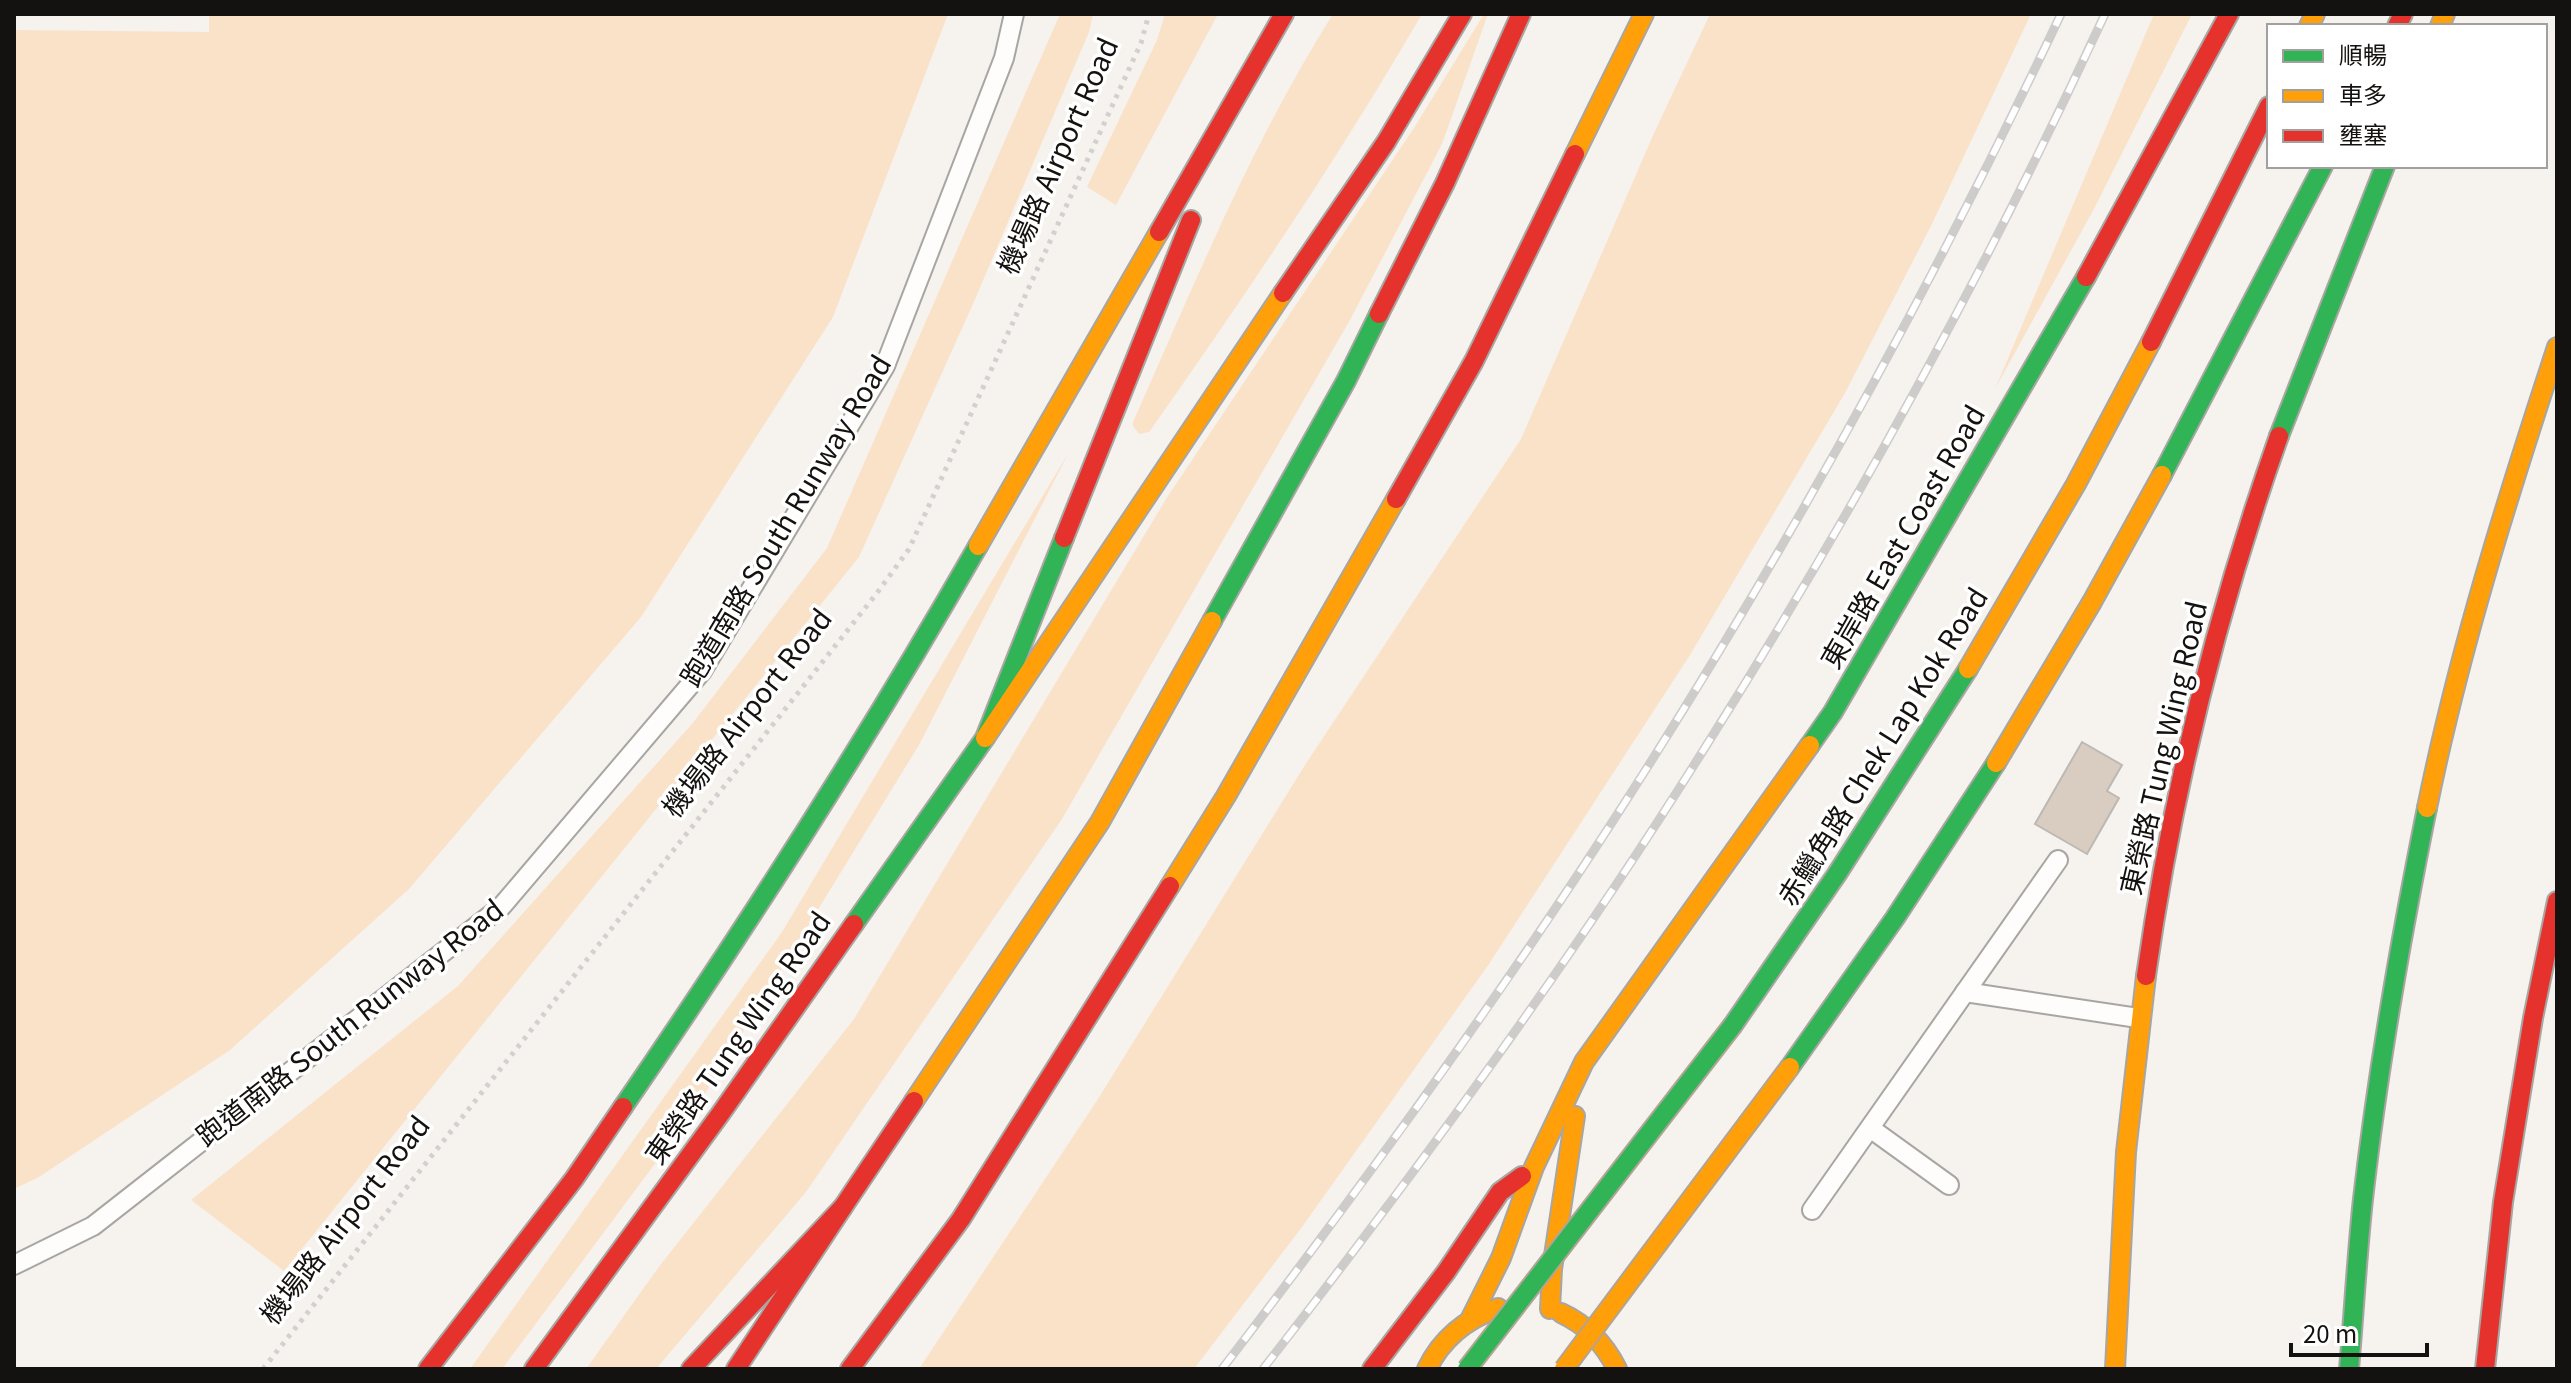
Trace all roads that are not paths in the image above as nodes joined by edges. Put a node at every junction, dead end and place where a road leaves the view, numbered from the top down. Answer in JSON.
{"nodes":[{"id":1,"x":1014,"y":14,"type":"edge"},
{"id":2,"x":1284,"y":14,"type":"edge"},
{"id":3,"x":1462,"y":14,"type":"edge"},
{"id":4,"x":1521,"y":14,"type":"edge"},
{"id":5,"x":1644,"y":14,"type":"edge"},
{"id":6,"x":2229,"y":14,"type":"edge"},
{"id":7,"x":1244,"y":87,"type":"junction"},
{"id":8,"x":2267,"y":110,"type":"edge"},
{"id":9,"x":2322,"y":168,"type":"edge"},
{"id":10,"x":2384,"y":168,"type":"edge"},
{"id":11,"x":2557,"y":347,"type":"edge"},
{"id":12,"x":985,"y":738,"type":"junction"},
{"id":13,"x":2058,"y":860,"type":"dead end"},
{"id":14,"x":2557,"y":901,"type":"edge"},
{"id":15,"x":1965,"y":992,"type":"junction"},
{"id":16,"x":2138,"y":1018,"type":"junction"},
{"id":17,"x":1584,"y":1062,"type":"junction"},
{"id":18,"x":1870,"y":1128,"type":"junction"},
{"id":19,"x":1534,"y":1167,"type":"junction"},
{"id":20,"x":1949,"y":1185,"type":"dead end"},
{"id":21,"x":843,"y":1207,"type":"junction"},
{"id":22,"x":1812,"y":1210,"type":"dead end"},
{"id":23,"x":14,"y":1265,"type":"edge"},
{"id":24,"x":1550,"y":1309,"type":"junction"},
{"id":25,"x":1470,"y":1320,"type":"junction"},
{"id":26,"x":428,"y":1369,"type":"edge"},
{"id":27,"x":534,"y":1369,"type":"edge"},
{"id":28,"x":691,"y":1369,"type":"edge"},
{"id":29,"x":736,"y":1369,"type":"edge"},
{"id":30,"x":850,"y":1369,"type":"edge"},
{"id":31,"x":1372,"y":1369,"type":"edge"},
{"id":32,"x":1427,"y":1369,"type":"edge"},
{"id":33,"x":1467,"y":1369,"type":"edge"},
{"id":34,"x":1564,"y":1369,"type":"edge"},
{"id":35,"x":1617,"y":1369,"type":"edge"},
{"id":36,"x":2115,"y":1369,"type":"edge"},
{"id":37,"x":2349,"y":1369,"type":"edge"},
{"id":38,"x":2485,"y":1369,"type":"edge"}],
"edges":[{"from":1,"to":23,"type":"lane","name":"跑道南路 South Runway Road"},
{"from":2,"to":7,"type":"main road"},
{"from":3,"to":12,"type":"main road"},
{"from":4,"to":21,"type":"main road"},
{"from":5,"to":30,"type":"main road"},
{"from":6,"to":17,"type":"main road","name":"東岸路 East Coast Road"},
{"from":7,"to":12,"type":"main road"},
{"from":7,"to":26,"type":"main road"},
{"from":8,"to":33,"type":"main road","name":"赤鱲角路 Chek Lap Kok Road","bridge":true},
{"from":9,"to":34,"type":"main road","bridge":true},
{"from":10,"to":16,"type":"main road","name":"東榮路 Tung Wing Road"},
{"from":11,"to":37,"type":"main road"},
{"from":12,"to":27,"type":"main road","name":"東榮路 Tung Wing Road"},
{"from":13,"to":15,"type":"lane"},
{"from":14,"to":38,"type":"main road"},
{"from":15,"to":16,"type":"lane"},
{"from":15,"to":18,"type":"lane"},
{"from":16,"to":36,"type":"main road","name":"東榮路 Tung Wing Road"},
{"from":17,"to":19,"type":"main road","name":"東岸路 East Coast Road"},
{"from":17,"to":24,"type":"main road","name":"東岸路 East Coast Road"},
{"from":18,"to":20,"type":"lane"},
{"from":18,"to":22,"type":"lane"},
{"from":19,"to":25,"type":"main road","name":"東岸路 East Coast Road"},
{"from":19,"to":31,"type":"main road","name":"東岸路 East Coast Road"},
{"from":21,"to":28,"type":"main road"},
{"from":21,"to":29,"type":"main road"},
{"from":24,"to":25,"type":"main road","name":"東岸路 East Coast Road"},
{"from":24,"to":35,"type":"main road","name":"東岸路 East Coast Road"},
{"from":25,"to":32,"type":"main road","name":"東岸路 East Coast Road"}]}
